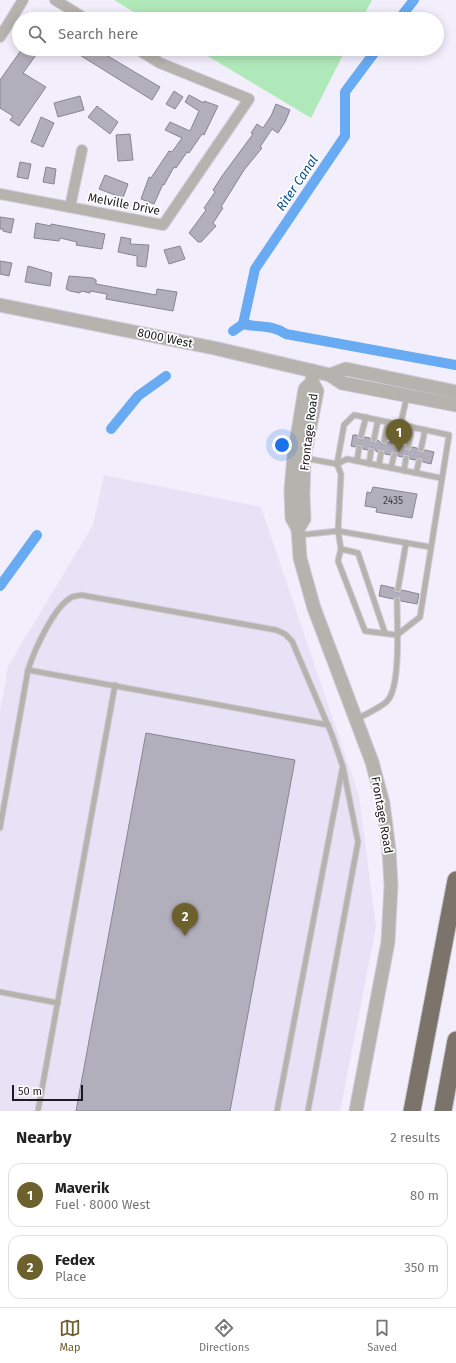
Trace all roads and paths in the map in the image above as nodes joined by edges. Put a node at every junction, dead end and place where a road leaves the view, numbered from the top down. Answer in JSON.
{"nodes":[{"id":1,"x":23,"y":0,"type":"edge"},
{"id":2,"x":55,"y":0,"type":"edge"},
{"id":3,"x":16,"y":12,"type":"edge"},
{"id":4,"x":75,"y":12,"type":"edge"},
{"id":5,"x":12,"y":18,"type":"edge"},
{"id":6,"x":0,"y":37,"type":"edge"},
{"id":7,"x":148,"y":56,"type":"edge"},
{"id":8,"x":82,"y":150,"type":"dead end"},
{"id":9,"x":0,"y":194,"type":"edge"},
{"id":10,"x":70,"y":208,"type":"junction"},
{"id":11,"x":0,"y":305,"type":"edge"},
{"id":12,"x":330,"y":374,"type":"junction"},
{"id":13,"x":313,"y":377,"type":"junction"},
{"id":14,"x":456,"y":392,"type":"edge"},
{"id":15,"x":407,"y":395,"type":"junction"},
{"id":16,"x":456,"y":405,"type":"edge"},
{"id":17,"x":366,"y":417,"type":"junction"},
{"id":18,"x":378,"y":420,"type":"junction"},
{"id":19,"x":388,"y":422,"type":"junction"},
{"id":20,"x":400,"y":425,"type":"junction"},
{"id":21,"x":412,"y":427,"type":"junction"},
{"id":22,"x":425,"y":430,"type":"junction"},
{"id":23,"x":361,"y":436,"type":"dead end"},
{"id":24,"x":374,"y":439,"type":"dead end"},
{"id":25,"x":384,"y":441,"type":"dead end"},
{"id":26,"x":396,"y":444,"type":"dead end"},
{"id":27,"x":408,"y":447,"type":"dead end"},
{"id":28,"x":359,"y":448,"type":"dead end"},
{"id":29,"x":421,"y":449,"type":"dead end"},
{"id":30,"x":372,"y":451,"type":"dead end"},
{"id":31,"x":381,"y":453,"type":"dead end"},
{"id":32,"x":394,"y":455,"type":"dead end"},
{"id":33,"x":304,"y":458,"type":"junction"},
{"id":34,"x":406,"y":458,"type":"dead end"},
{"id":35,"x":357,"y":461,"type":"junction"},
{"id":36,"x":419,"y":461,"type":"dead end"},
{"id":37,"x":337,"y":464,"type":"junction"},
{"id":38,"x":369,"y":464,"type":"junction"},
{"id":39,"x":379,"y":465,"type":"junction"},
{"id":40,"x":391,"y":468,"type":"junction"},
{"id":41,"x":404,"y":471,"type":"junction"},
{"id":42,"x":416,"y":473,"type":"junction"},
{"id":43,"x":441,"y":478,"type":"junction"},
{"id":44,"x":338,"y":531,"type":"junction"},
{"id":45,"x":298,"y":532,"type":"junction"},
{"id":46,"x":406,"y":543,"type":"junction"},
{"id":47,"x":430,"y":547,"type":"junction"},
{"id":48,"x":342,"y":549,"type":"junction"},
{"id":49,"x":398,"y":589,"type":"dead end"},
{"id":50,"x":397,"y":600,"type":"dead end"},
{"id":51,"x":385,"y":633,"type":"junction"},
{"id":52,"x":397,"y":635,"type":"junction"},
{"id":53,"x":28,"y":670,"type":"junction"},
{"id":54,"x":115,"y":685,"type":"junction"},
{"id":55,"x":357,"y":719,"type":"junction"},
{"id":56,"x":328,"y":725,"type":"junction"},
{"id":57,"x":342,"y":767,"type":"junction"},
{"id":58,"x":0,"y":828,"type":"edge"},
{"id":59,"x":456,"y":880,"type":"edge"},
{"id":60,"x":0,"y":992,"type":"edge"},
{"id":61,"x":58,"y":1003,"type":"junction"},
{"id":62,"x":456,"y":1040,"type":"edge"},
{"id":63,"x":38,"y":1111,"type":"edge"},
{"id":64,"x":278,"y":1111,"type":"edge"},
{"id":65,"x":308,"y":1111,"type":"edge"},
{"id":66,"x":356,"y":1111,"type":"edge"},
{"id":67,"x":412,"y":1111,"type":"edge"},
{"id":68,"x":443,"y":1111,"type":"edge"}],
"edges":[{"from":1,"to":3,"type":"street"},
{"from":2,"to":4,"type":"street"},
{"from":5,"to":6,"type":"street"},
{"from":7,"to":10,"type":"street","name":"Melville Drive"},
{"from":8,"to":10,"type":"street"},
{"from":9,"to":10,"type":"street","name":"Melville Drive"},
{"from":11,"to":13,"type":"street","name":"8000 West"},
{"from":12,"to":13,"type":"street","name":"8000 West"},
{"from":12,"to":14,"type":"street","name":"8000 West"},
{"from":12,"to":15,"type":"street","name":"8000 West"},
{"from":13,"to":33,"type":"street","name":"Frontage Road"},
{"from":13,"to":45,"type":"street","name":"Frontage Road"},
{"from":15,"to":16,"type":"street","name":"8000 West"},
{"from":15,"to":20,"type":"lane"},
{"from":17,"to":18,"type":"lane"},
{"from":17,"to":23,"type":"lane"},
{"from":17,"to":37,"type":"lane"},
{"from":18,"to":19,"type":"lane"},
{"from":18,"to":24,"type":"lane"},
{"from":19,"to":20,"type":"lane"},
{"from":19,"to":25,"type":"lane"},
{"from":20,"to":21,"type":"lane"},
{"from":20,"to":26,"type":"lane"},
{"from":21,"to":22,"type":"lane"},
{"from":21,"to":27,"type":"lane"},
{"from":22,"to":29,"type":"lane"},
{"from":22,"to":43,"type":"lane"},
{"from":28,"to":35,"type":"lane"},
{"from":30,"to":38,"type":"lane"},
{"from":31,"to":39,"type":"lane"},
{"from":32,"to":40,"type":"lane"},
{"from":33,"to":37,"type":"lane"},
{"from":33,"to":45,"type":"street","name":"Frontage Road"},
{"from":34,"to":41,"type":"lane"},
{"from":35,"to":37,"type":"lane"},
{"from":35,"to":38,"type":"lane"},
{"from":36,"to":42,"type":"lane"},
{"from":37,"to":44,"type":"lane"},
{"from":38,"to":39,"type":"lane"},
{"from":39,"to":40,"type":"lane"},
{"from":40,"to":41,"type":"lane"},
{"from":41,"to":42,"type":"lane"},
{"from":42,"to":43,"type":"lane"},
{"from":43,"to":47,"type":"lane"},
{"from":44,"to":45,"type":"lane"},
{"from":44,"to":46,"type":"lane"},
{"from":44,"to":48,"type":"lane"},
{"from":45,"to":55,"type":"street","name":"Frontage Road"},
{"from":46,"to":47,"type":"lane"},
{"from":46,"to":49,"type":"lane"},
{"from":47,"to":52,"type":"lane"},
{"from":48,"to":51,"type":"lane"},
{"from":48,"to":51,"type":"lane"},
{"from":50,"to":52,"type":"lane"},
{"from":51,"to":52,"type":"lane"},
{"from":52,"to":55,"type":"lane"},
{"from":53,"to":54,"type":"lane"},
{"from":53,"to":56,"type":"lane"},
{"from":53,"to":58,"type":"lane"},
{"from":54,"to":56,"type":"lane"},
{"from":54,"to":61,"type":"lane"},
{"from":55,"to":66,"type":"street","name":"Frontage Road"},
{"from":56,"to":57,"type":"lane"},
{"from":57,"to":64,"type":"lane"},
{"from":57,"to":65,"type":"lane"},
{"from":59,"to":67,"type":"highway"},
{"from":60,"to":61,"type":"lane"},
{"from":61,"to":63,"type":"lane"},
{"from":62,"to":68,"type":"highway"}]}
